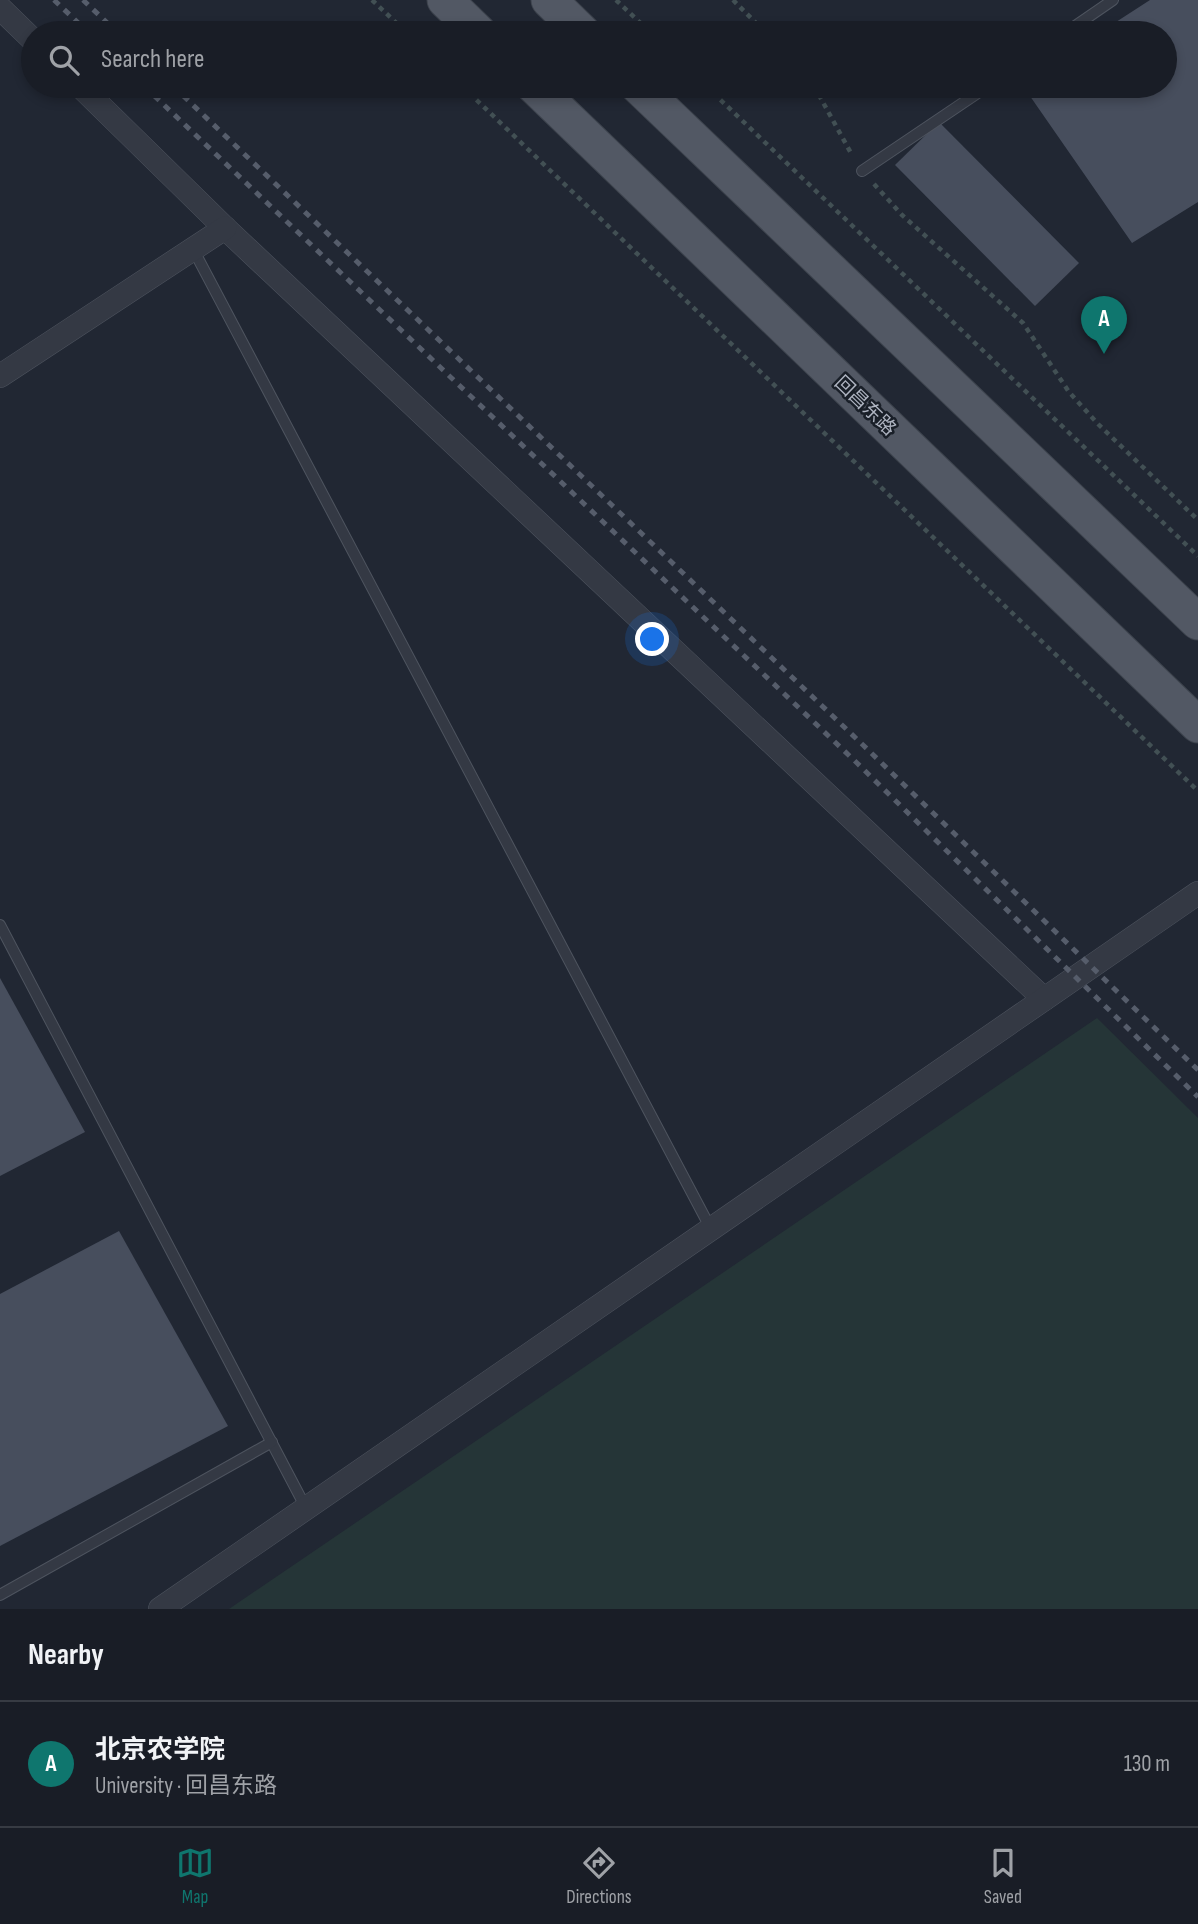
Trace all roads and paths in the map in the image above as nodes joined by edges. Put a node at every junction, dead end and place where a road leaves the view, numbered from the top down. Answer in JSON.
{"nodes":[{"id":1,"x":372,"y":0,"type":"edge"},
{"id":2,"x":445,"y":0,"type":"edge"},
{"id":3,"x":549,"y":0,"type":"edge"},
{"id":4,"x":616,"y":0,"type":"edge"},
{"id":5,"x":733,"y":0,"type":"edge"},
{"id":6,"x":1113,"y":0,"type":"edge"},
{"id":7,"x":0,"y":8,"type":"edge"},
{"id":8,"x":394,"y":21,"type":"edge"},
{"id":9,"x":467,"y":21,"type":"edge"},
{"id":10,"x":571,"y":21,"type":"edge"},
{"id":11,"x":638,"y":21,"type":"edge"},
{"id":12,"x":754,"y":21,"type":"edge"},
{"id":13,"x":1082,"y":21,"type":"edge"},
{"id":14,"x":21,"y":28,"type":"edge"},
{"id":15,"x":92,"y":98,"type":"edge"},
{"id":16,"x":475,"y":98,"type":"edge"},
{"id":17,"x":546,"y":98,"type":"edge"},
{"id":18,"x":651,"y":98,"type":"edge"},
{"id":19,"x":719,"y":98,"type":"edge"},
{"id":20,"x":821,"y":98,"type":"edge"},
{"id":21,"x":970,"y":98,"type":"edge"},
{"id":22,"x":862,"y":172,"type":"junction"},
{"id":23,"x":225,"y":228,"type":"junction"},
{"id":24,"x":193,"y":248,"type":"junction"},
{"id":25,"x":0,"y":376,"type":"edge"},
{"id":26,"x":1198,"y":520,"type":"edge"},
{"id":27,"x":1198,"y":556,"type":"edge"},
{"id":28,"x":1198,"y":622,"type":"edge"},
{"id":29,"x":1198,"y":725,"type":"edge"},
{"id":30,"x":1198,"y":792,"type":"edge"},
{"id":31,"x":1198,"y":894,"type":"edge"},
{"id":32,"x":0,"y":926,"type":"edge"},
{"id":33,"x":1044,"y":999,"type":"junction"},
{"id":34,"x":711,"y":1229,"type":"junction"},
{"id":35,"x":272,"y":1443,"type":"junction"},
{"id":36,"x":306,"y":1508,"type":"junction"},
{"id":37,"x":0,"y":1595,"type":"edge"},
{"id":38,"x":160,"y":1609,"type":"edge"}],
"edges":[{"from":1,"to":8,"type":"path"},
{"from":2,"to":9,"type":"main road"},
{"from":3,"to":10,"type":"main road"},
{"from":4,"to":11,"type":"path"},
{"from":5,"to":12,"type":"path"},
{"from":6,"to":13,"type":"lane"},
{"from":7,"to":14,"type":"street"},
{"from":15,"to":23,"type":"street"},
{"from":16,"to":30,"type":"path"},
{"from":17,"to":29,"type":"main road","name":"回昌东路"},
{"from":18,"to":28,"type":"main road"},
{"from":19,"to":27,"type":"path"},
{"from":20,"to":22,"type":"path"},
{"from":21,"to":22,"type":"lane"},
{"from":22,"to":26,"type":"path"},
{"from":23,"to":24,"type":"street"},
{"from":23,"to":33,"type":"street"},
{"from":24,"to":25,"type":"street"},
{"from":24,"to":34,"type":"lane"},
{"from":31,"to":33,"type":"street"},
{"from":32,"to":35,"type":"lane"},
{"from":33,"to":34,"type":"street"},
{"from":34,"to":36,"type":"street"},
{"from":35,"to":36,"type":"lane"},
{"from":35,"to":37,"type":"lane"},
{"from":36,"to":38,"type":"street"}]}
